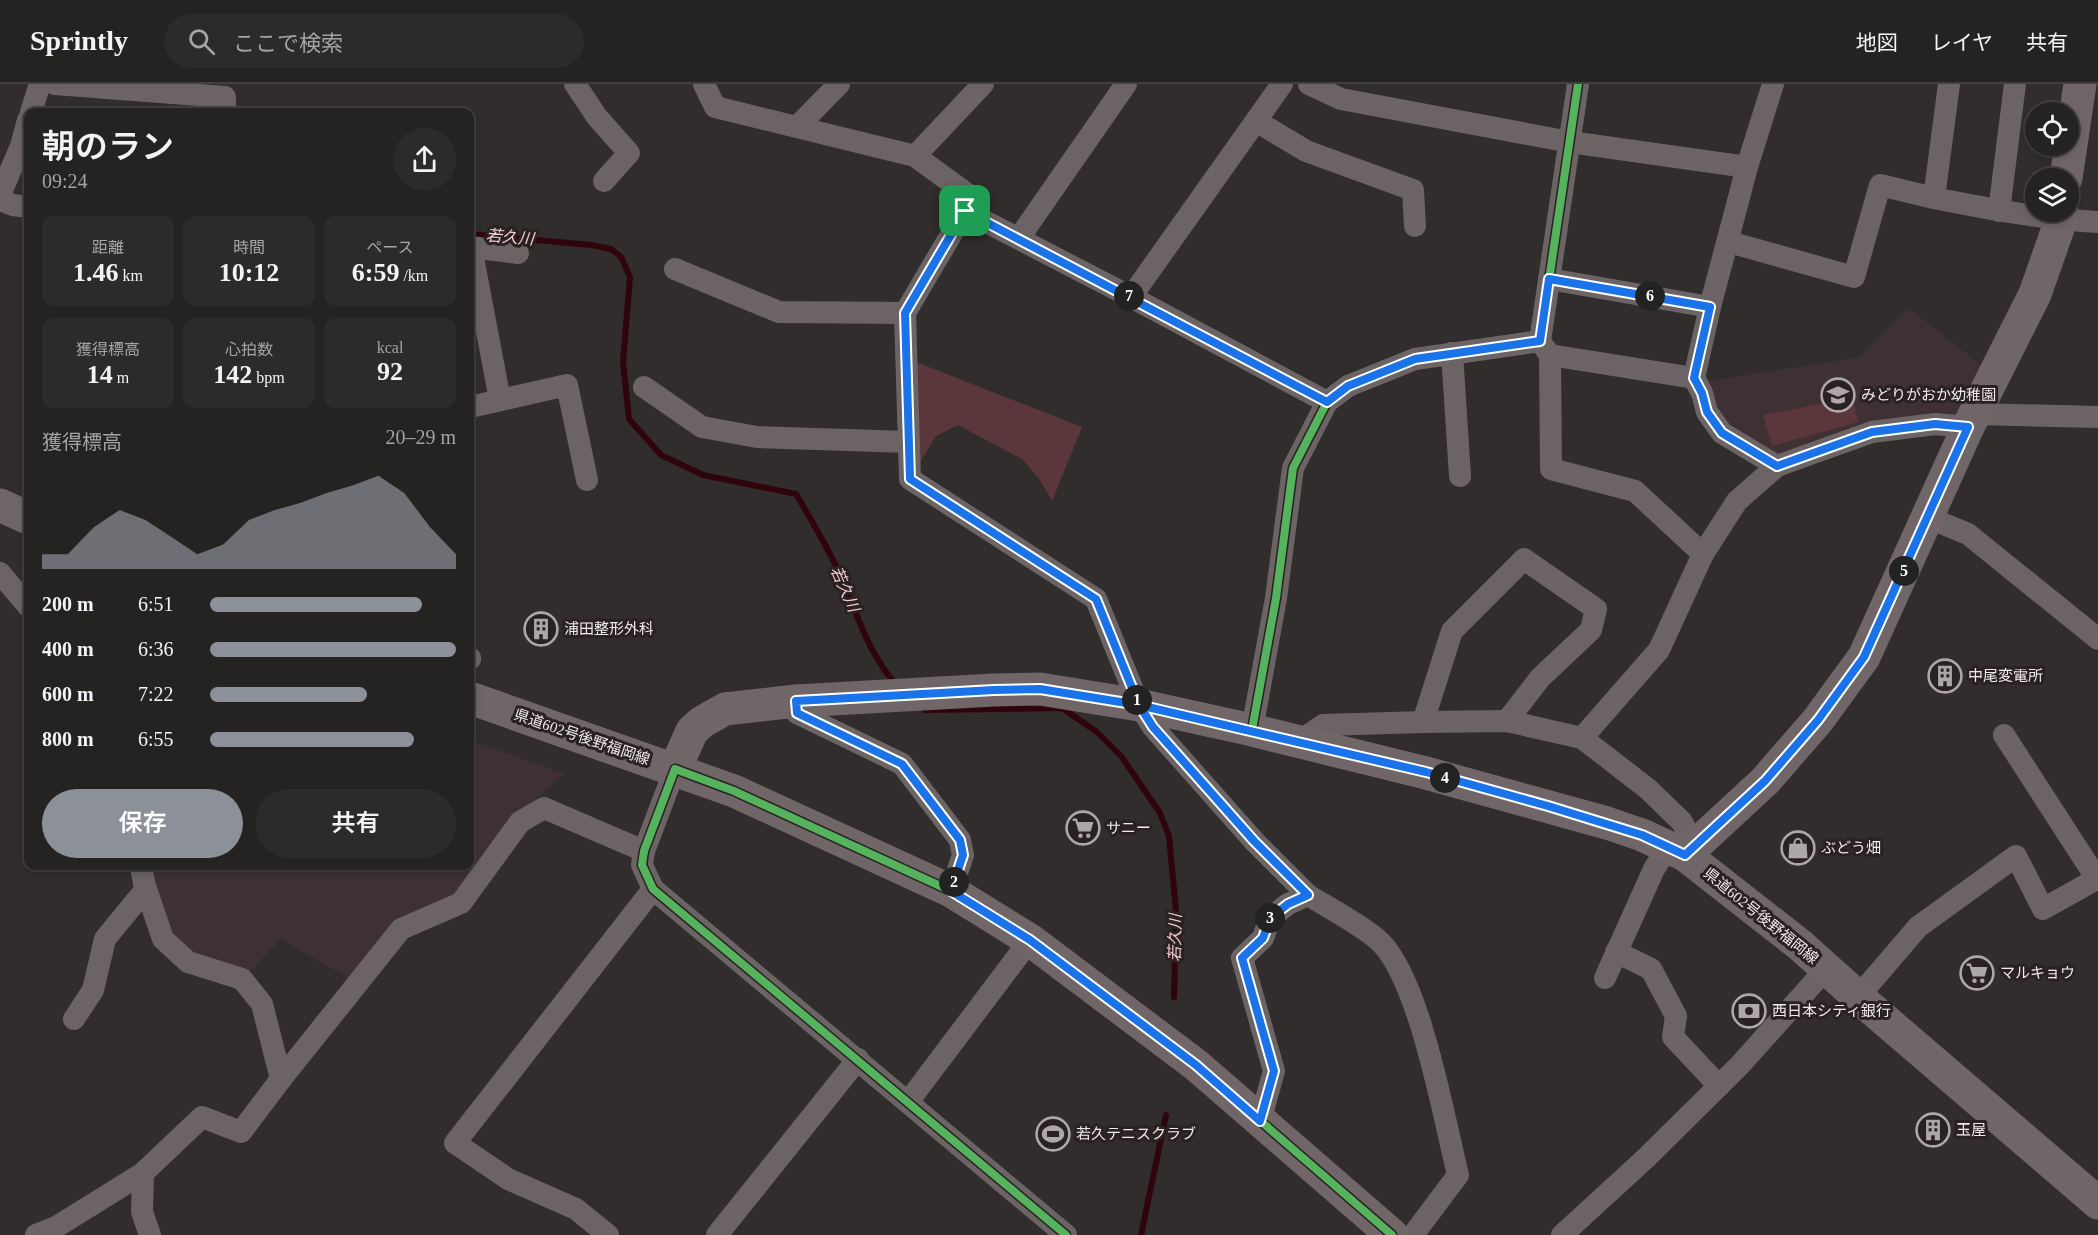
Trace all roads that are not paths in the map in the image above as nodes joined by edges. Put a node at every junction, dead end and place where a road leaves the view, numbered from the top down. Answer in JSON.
{"nodes":[{"id":1,"x":40,"y":84,"type":"edge"},
{"id":2,"x":55,"y":84,"type":"edge"},
{"id":3,"x":575,"y":84,"type":"edge"},
{"id":4,"x":704,"y":84,"type":"edge"},
{"id":5,"x":839,"y":84,"type":"edge"},
{"id":6,"x":983,"y":84,"type":"edge"},
{"id":7,"x":1126,"y":84,"type":"edge"},
{"id":8,"x":1282,"y":84,"type":"edge"},
{"id":9,"x":1309,"y":84,"type":"edge"},
{"id":10,"x":1578,"y":84,"type":"edge"},
{"id":11,"x":1773,"y":84,"type":"edge"},
{"id":12,"x":1949,"y":84,"type":"edge"},
{"id":13,"x":2015,"y":84,"type":"edge"},
{"id":14,"x":2080,"y":84,"type":"edge"},
{"id":15,"x":32,"y":108,"type":"edge"},
{"id":16,"x":225,"y":108,"type":"edge"},
{"id":17,"x":1256,"y":121,"type":"junction"},
{"id":18,"x":797,"y":128,"type":"junction"},
{"id":19,"x":24,"y":132,"type":"edge"},
{"id":20,"x":1570,"y":141,"type":"junction"},
{"id":21,"x":915,"y":156,"type":"junction"},
{"id":22,"x":1747,"y":167,"type":"junction"},
{"id":23,"x":2067,"y":168,"type":"edge"},
{"id":24,"x":11,"y":171,"type":"edge"},
{"id":25,"x":604,"y":181,"type":"dead end"},
{"id":26,"x":1934,"y":198,"type":"junction"},
{"id":27,"x":24,"y":206,"type":"edge"},
{"id":28,"x":965,"y":211,"type":"junction"},
{"id":29,"x":1999,"y":211,"type":"junction"},
{"id":30,"x":2025,"y":213,"type":"edge"},
{"id":31,"x":2079,"y":219,"type":"edge"},
{"id":32,"x":2059,"y":222,"type":"edge"},
{"id":33,"x":2098,"y":222,"type":"edge"},
{"id":34,"x":1415,"y":226,"type":"dead end"},
{"id":35,"x":1019,"y":238,"type":"junction"},
{"id":36,"x":1729,"y":242,"type":"junction"},
{"id":37,"x":474,"y":247,"type":"edge"},
{"id":38,"x":518,"y":253,"type":"dead end"},
{"id":39,"x":474,"y":267,"type":"edge"},
{"id":40,"x":675,"y":268,"type":"dead end"},
{"id":41,"x":1549,"y":279,"type":"junction"},
{"id":42,"x":1131,"y":297,"type":"junction"},
{"id":43,"x":1710,"y":307,"type":"junction"},
{"id":44,"x":905,"y":313,"type":"junction"},
{"id":45,"x":1545,"y":348,"type":"junction"},
{"id":46,"x":1452,"y":353,"type":"junction"},
{"id":47,"x":1694,"y":378,"type":"junction"},
{"id":48,"x":644,"y":387,"type":"dead end"},
{"id":49,"x":500,"y":400,"type":"junction"},
{"id":50,"x":1327,"y":402,"type":"junction"},
{"id":51,"x":474,"y":406,"type":"edge"},
{"id":52,"x":2098,"y":417,"type":"edge"},
{"id":53,"x":1972,"y":420,"type":"junction"},
{"id":54,"x":908,"y":442,"type":"junction"},
{"id":55,"x":1777,"y":466,"type":"junction"},
{"id":56,"x":1460,"y":476,"type":"dead end"},
{"id":57,"x":587,"y":480,"type":"dead end"},
{"id":58,"x":0,"y":504,"type":"edge"},
{"id":59,"x":24,"y":516,"type":"edge"},
{"id":60,"x":1927,"y":517,"type":"junction"},
{"id":61,"x":1703,"y":554,"type":"junction"},
{"id":62,"x":0,"y":573,"type":"edge"},
{"id":63,"x":24,"y":601,"type":"edge"},
{"id":64,"x":2098,"y":639,"type":"edge"},
{"id":65,"x":474,"y":699,"type":"edge"},
{"id":66,"x":796,"y":701,"type":"junction"},
{"id":67,"x":1139,"y":705,"type":"junction"},
{"id":68,"x":1507,"y":721,"type":"junction"},
{"id":69,"x":1423,"y":722,"type":"junction"},
{"id":70,"x":1252,"y":730,"type":"junction"},
{"id":71,"x":2004,"y":735,"type":"dead end"},
{"id":72,"x":1582,"y":738,"type":"junction"},
{"id":73,"x":1298,"y":742,"type":"junction"},
{"id":74,"x":675,"y":769,"type":"junction"},
{"id":75,"x":1683,"y":850,"type":"junction"},
{"id":76,"x":644,"y":851,"type":"junction"},
{"id":77,"x":142,"y":870,"type":"edge"},
{"id":78,"x":2097,"y":878,"type":"edge"},
{"id":79,"x":146,"y":889,"type":"junction"},
{"id":80,"x":653,"y":889,"type":"junction"},
{"id":81,"x":951,"y":891,"type":"junction"},
{"id":82,"x":1308,"y":895,"type":"junction"},
{"id":83,"x":1030,"y":940,"type":"junction"},
{"id":84,"x":1616,"y":952,"type":"junction"},
{"id":85,"x":1826,"y":969,"type":"junction"},
{"id":86,"x":1605,"y":978,"type":"dead end"},
{"id":87,"x":1858,"y":997,"type":"junction"},
{"id":88,"x":74,"y":1019,"type":"dead end"},
{"id":89,"x":858,"y":1059,"type":"junction"},
{"id":90,"x":281,"y":1079,"type":"junction"},
{"id":91,"x":1719,"y":1086,"type":"junction"},
{"id":92,"x":908,"y":1102,"type":"junction"},
{"id":93,"x":1260,"y":1121,"type":"junction"},
{"id":94,"x":143,"y":1173,"type":"junction"},
{"id":95,"x":2098,"y":1203,"type":"edge"},
{"id":96,"x":36,"y":1235,"type":"edge"},
{"id":97,"x":150,"y":1235,"type":"edge"},
{"id":98,"x":608,"y":1235,"type":"edge"},
{"id":99,"x":717,"y":1235,"type":"edge"},
{"id":100,"x":1066,"y":1235,"type":"edge"},
{"id":101,"x":1392,"y":1235,"type":"edge"},
{"id":102,"x":1413,"y":1235,"type":"edge"},
{"id":103,"x":1563,"y":1235,"type":"edge"}],
"edges":[{"from":1,"to":15,"type":"street"},
{"from":2,"to":16,"type":"street"},
{"from":3,"to":25,"type":"street"},
{"from":4,"to":18,"type":"street"},
{"from":5,"to":18,"type":"street"},
{"from":6,"to":21,"type":"street"},
{"from":7,"to":35,"type":"street"},
{"from":8,"to":17,"type":"street"},
{"from":9,"to":20,"type":"street"},
{"from":10,"to":20,"type":"street"},
{"from":11,"to":22,"type":"street"},
{"from":12,"to":26,"type":"street"},
{"from":13,"to":29,"type":"street"},
{"from":14,"to":23,"type":"main road"},
{"from":17,"to":34,"type":"street"},
{"from":17,"to":42,"type":"street"},
{"from":18,"to":21,"type":"street"},
{"from":19,"to":24,"type":"street"},
{"from":20,"to":22,"type":"street"},
{"from":20,"to":41,"type":"street"},
{"from":21,"to":28,"type":"street"},
{"from":22,"to":36,"type":"street"},
{"from":24,"to":27,"type":"street"},
{"from":26,"to":29,"type":"street"},
{"from":26,"to":36,"type":"street"},
{"from":28,"to":35,"type":"street"},
{"from":28,"to":44,"type":"street"},
{"from":29,"to":30,"type":"street"},
{"from":31,"to":33,"type":"street"},
{"from":32,"to":53,"type":"main road"},
{"from":35,"to":42,"type":"street"},
{"from":36,"to":43,"type":"street"},
{"from":37,"to":38,"type":"street"},
{"from":39,"to":49,"type":"street"},
{"from":40,"to":44,"type":"street"},
{"from":41,"to":43,"type":"street"},
{"from":41,"to":45,"type":"street"},
{"from":42,"to":50,"type":"street"},
{"from":43,"to":47,"type":"street"},
{"from":44,"to":54,"type":"street"},
{"from":45,"to":46,"type":"street"},
{"from":45,"to":47,"type":"street"},
{"from":45,"to":61,"type":"street"},
{"from":46,"to":50,"type":"street"},
{"from":46,"to":56,"type":"street"},
{"from":47,"to":55,"type":"street"},
{"from":48,"to":54,"type":"street"},
{"from":49,"to":51,"type":"street"},
{"from":49,"to":57,"type":"street"},
{"from":50,"to":70,"type":"street"},
{"from":52,"to":53,"type":"street"},
{"from":53,"to":55,"type":"street"},
{"from":53,"to":60,"type":"main road"},
{"from":54,"to":67,"type":"street"},
{"from":55,"to":61,"type":"street"},
{"from":58,"to":59,"type":"main road"},
{"from":60,"to":64,"type":"street"},
{"from":60,"to":75,"type":"main road"},
{"from":61,"to":72,"type":"street"},
{"from":62,"to":63,"type":"street"},
{"from":65,"to":74,"type":"main road","name":"県道602号後野福岡線"},
{"from":66,"to":67,"type":"main road","name":"県道602号後野福岡線"},
{"from":66,"to":74,"type":"main road","name":"県道602号後野福岡線"},
{"from":66,"to":81,"type":"street"},
{"from":67,"to":70,"type":"main road","name":"県道602号後野福岡線"},
{"from":67,"to":82,"type":"street"},
{"from":68,"to":69,"type":"street"},
{"from":68,"to":69,"type":"street"},
{"from":68,"to":72,"type":"street"},
{"from":69,"to":73,"type":"street"},
{"from":70,"to":73,"type":"main road","name":"県道602号後野福岡線"},
{"from":71,"to":78,"type":"street"},
{"from":72,"to":75,"type":"street"},
{"from":73,"to":75,"type":"main road","name":"県道602号後野福岡線"},
{"from":74,"to":76,"type":"street"},
{"from":74,"to":81,"type":"main road"},
{"from":75,"to":84,"type":"street"},
{"from":75,"to":85,"type":"main road","name":"県道602号後野福岡線"},
{"from":76,"to":80,"type":"street"},
{"from":76,"to":90,"type":"street"},
{"from":77,"to":79,"type":"street"},
{"from":78,"to":87,"type":"street"},
{"from":79,"to":88,"type":"street"},
{"from":79,"to":90,"type":"street"},
{"from":80,"to":89,"type":"street"},
{"from":80,"to":98,"type":"street"},
{"from":81,"to":83,"type":"main road"},
{"from":82,"to":93,"type":"street"},
{"from":82,"to":102,"type":"street"},
{"from":83,"to":92,"type":"street"},
{"from":83,"to":93,"type":"main road"},
{"from":84,"to":86,"type":"street"},
{"from":84,"to":91,"type":"street"},
{"from":85,"to":87,"type":"main road","name":"県道602号後野福岡線"},
{"from":85,"to":91,"type":"street"},
{"from":87,"to":95,"type":"main road","name":"県道602号後野福岡線"},
{"from":89,"to":92,"type":"street"},
{"from":89,"to":99,"type":"street"},
{"from":90,"to":94,"type":"street"},
{"from":91,"to":103,"type":"street"},
{"from":92,"to":100,"type":"street"},
{"from":93,"to":101,"type":"main road"},
{"from":94,"to":96,"type":"street"},
{"from":94,"to":97,"type":"street"}]}
